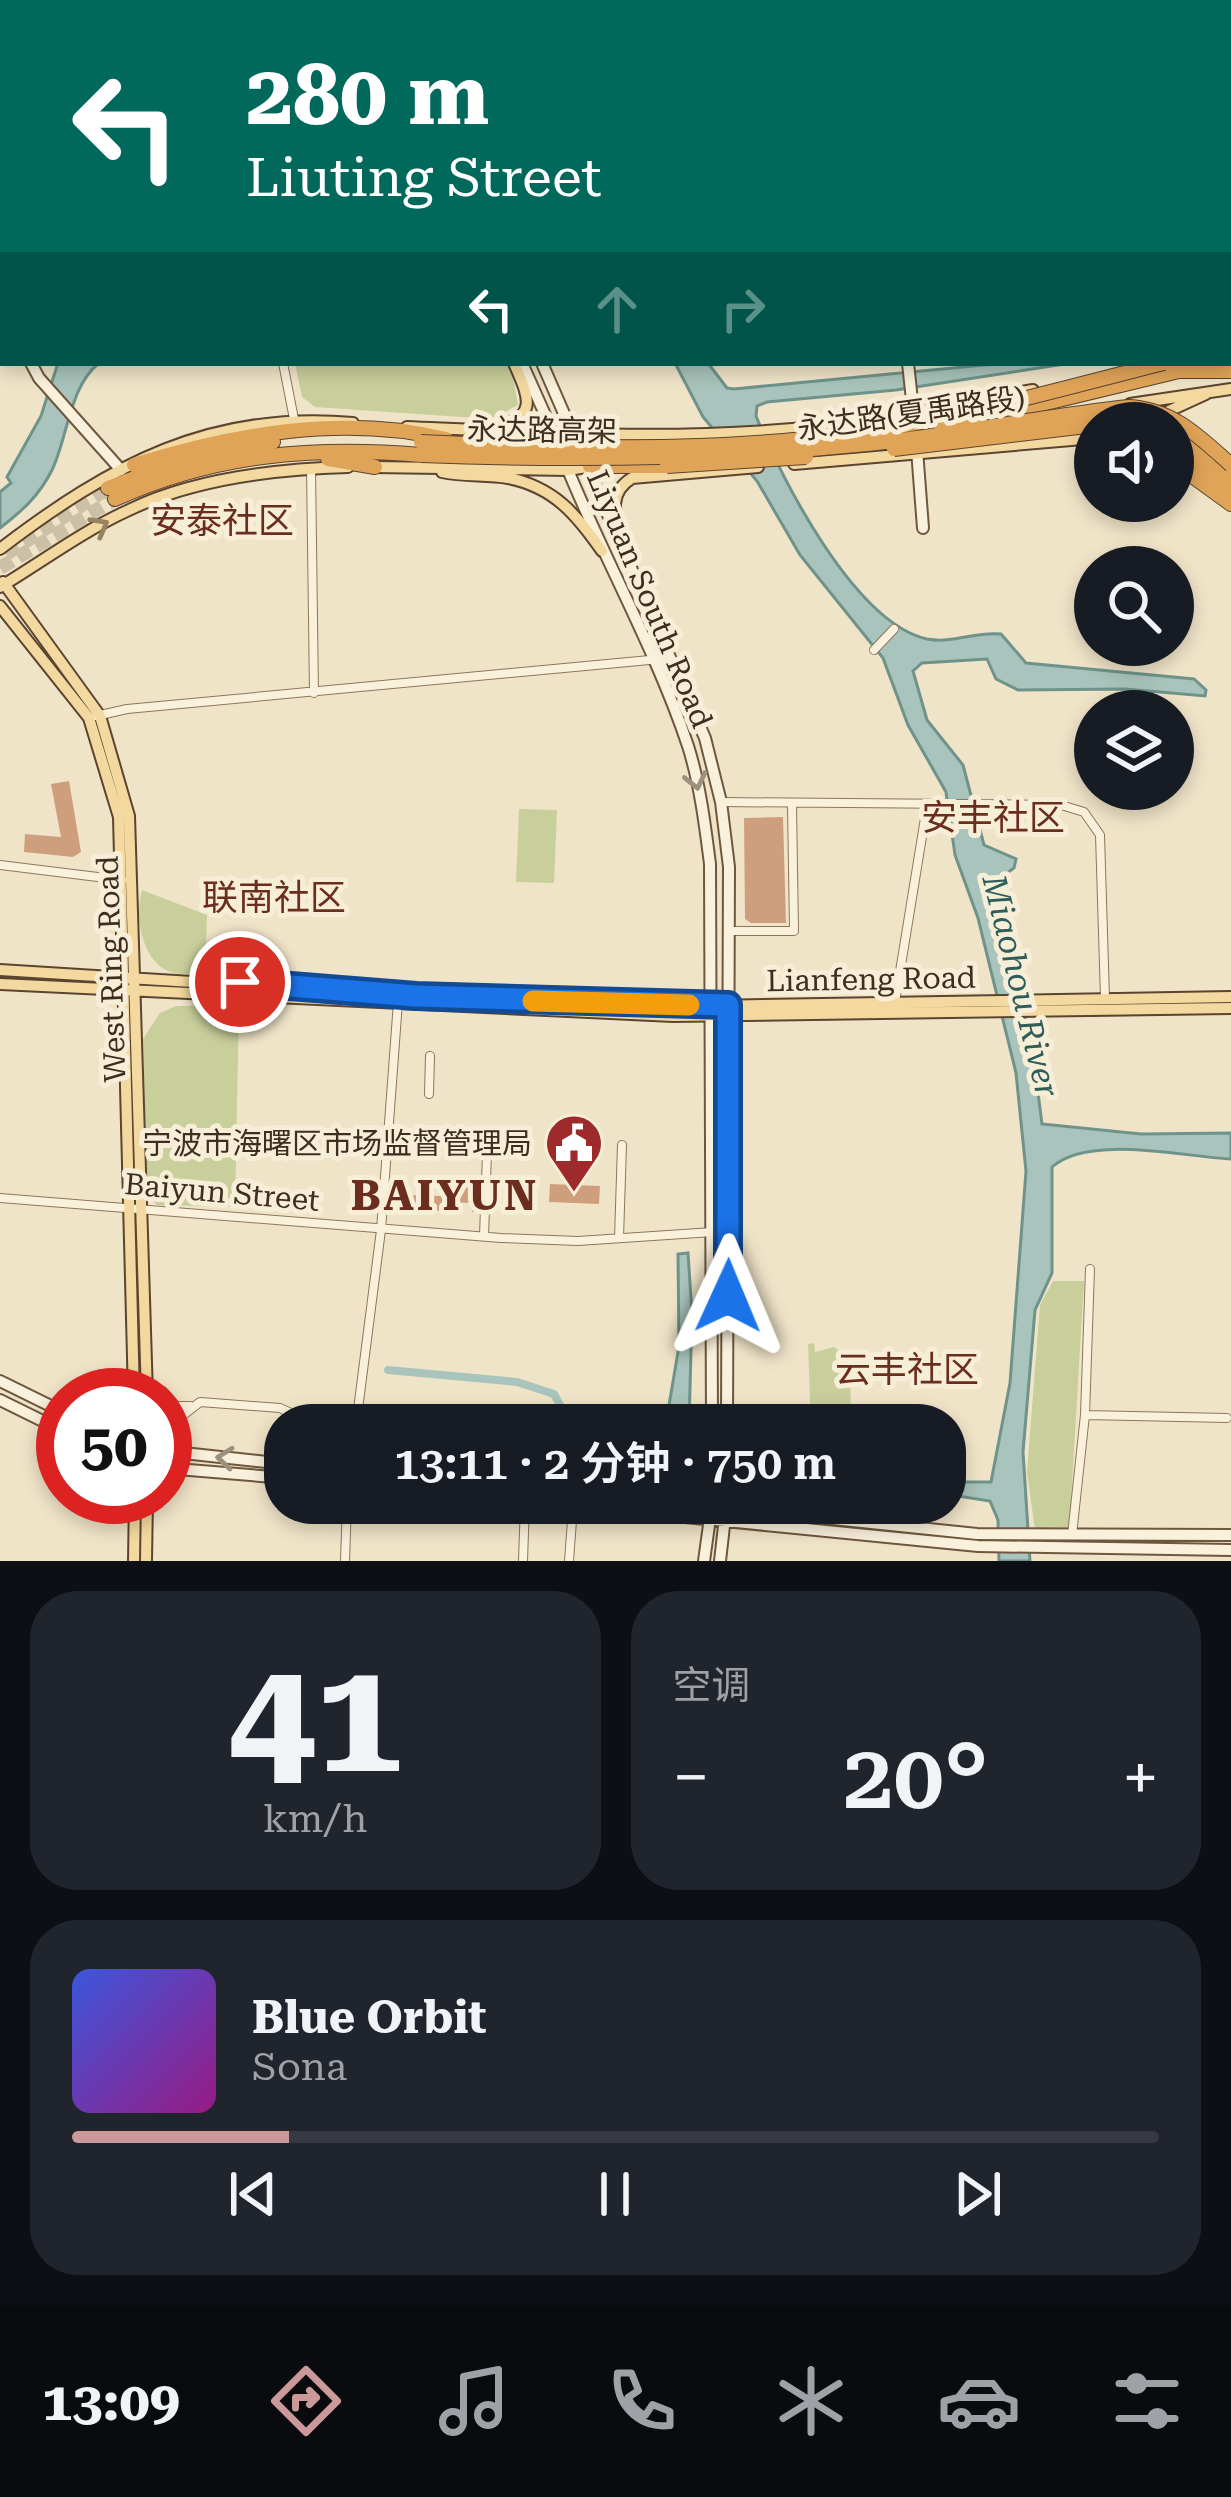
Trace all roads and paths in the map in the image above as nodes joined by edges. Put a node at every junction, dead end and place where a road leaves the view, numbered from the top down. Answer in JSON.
{"nodes":[{"id":1,"x":33,"y":366,"type":"edge"},
{"id":2,"x":284,"y":366,"type":"edge"},
{"id":3,"x":519,"y":366,"type":"edge"},
{"id":4,"x":520,"y":366,"type":"edge"},
{"id":5,"x":543,"y":366,"type":"edge"},
{"id":6,"x":908,"y":366,"type":"edge"},
{"id":7,"x":1150,"y":366,"type":"edge"},
{"id":8,"x":1171,"y":366,"type":"edge"},
{"id":9,"x":1231,"y":371,"type":"edge"},
{"id":10,"x":1230,"y":389,"type":"edge"},
{"id":11,"x":1206,"y":391,"type":"junction"},
{"id":12,"x":1183,"y":402,"type":"edge"},
{"id":13,"x":910,"y":418,"type":"junction"},
{"id":14,"x":294,"y":419,"type":"junction"},
{"id":15,"x":975,"y":430,"type":"junction"},
{"id":16,"x":1074,"y":431,"type":"edge"},
{"id":17,"x":1074,"y":433,"type":"edge"},
{"id":18,"x":554,"y":434,"type":"junction"},
{"id":19,"x":1074,"y":434,"type":"edge"},
{"id":20,"x":574,"y":436,"type":"junction"},
{"id":21,"x":471,"y":437,"type":"junction"},
{"id":22,"x":916,"y":441,"type":"junction"},
{"id":23,"x":1194,"y":448,"type":"edge"},
{"id":24,"x":420,"y":449,"type":"junction"},
{"id":25,"x":918,"y":456,"type":"junction"},
{"id":26,"x":772,"y":460,"type":"junction"},
{"id":27,"x":1194,"y":460,"type":"edge"},
{"id":28,"x":1231,"y":465,"type":"edge"},
{"id":29,"x":375,"y":466,"type":"junction"},
{"id":30,"x":590,"y":466,"type":"junction"},
{"id":31,"x":127,"y":467,"type":"junction"},
{"id":32,"x":311,"y":468,"type":"junction"},
{"id":33,"x":568,"y":470,"type":"junction"},
{"id":34,"x":168,"y":477,"type":"junction"},
{"id":35,"x":1194,"y":477,"type":"edge"},
{"id":36,"x":1231,"y":478,"type":"edge"},
{"id":37,"x":1231,"y":490,"type":"edge"},
{"id":38,"x":1231,"y":504,"type":"edge"},
{"id":39,"x":923,"y":528,"type":"dead end"},
{"id":40,"x":622,"y":543,"type":"junction"},
{"id":41,"x":0,"y":549,"type":"edge"},
{"id":42,"x":602,"y":551,"type":"junction"},
{"id":43,"x":2,"y":583,"type":"edge"},
{"id":44,"x":0,"y":606,"type":"edge"},
{"id":45,"x":894,"y":628,"type":"dead end"},
{"id":46,"x":874,"y":650,"type":"dead end"},
{"id":47,"x":671,"y":658,"type":"junction"},
{"id":48,"x":652,"y":661,"type":"junction"},
{"id":49,"x":314,"y":693,"type":"junction"},
{"id":50,"x":94,"y":717,"type":"junction"},
{"id":51,"x":721,"y":802,"type":"junction"},
{"id":52,"x":793,"y":805,"type":"junction"},
{"id":53,"x":926,"y":806,"type":"junction"},
{"id":54,"x":0,"y":865,"type":"edge"},
{"id":55,"x":122,"y":880,"type":"junction"},
{"id":56,"x":729,"y":931,"type":"junction"},
{"id":57,"x":0,"y":970,"type":"edge"},
{"id":58,"x":0,"y":984,"type":"edge"},
{"id":59,"x":131,"y":985,"type":"junction"},
{"id":60,"x":1231,"y":997,"type":"edge"},
{"id":61,"x":1105,"y":998,"type":"junction"},
{"id":62,"x":399,"y":1000,"type":"junction"},
{"id":63,"x":896,"y":1002,"type":"junction"},
{"id":64,"x":1056,"y":1005,"type":"junction"},
{"id":65,"x":1231,"y":1008,"type":"edge"},
{"id":66,"x":729,"y":1010,"type":"junction"},
{"id":67,"x":711,"y":1011,"type":"junction"},
{"id":68,"x":430,"y":1056,"type":"dead end"},
{"id":69,"x":429,"y":1094,"type":"dead end"},
{"id":70,"x":622,"y":1144,"type":"dead end"},
{"id":71,"x":487,"y":1153,"type":"dead end"},
{"id":72,"x":0,"y":1198,"type":"edge"},
{"id":73,"x":136,"y":1208,"type":"junction"},
{"id":74,"x":381,"y":1230,"type":"junction"},
{"id":75,"x":712,"y":1231,"type":"junction"},
{"id":76,"x":728,"y":1231,"type":"junction"},
{"id":77,"x":484,"y":1236,"type":"junction"},
{"id":78,"x":619,"y":1238,"type":"junction"},
{"id":79,"x":1090,"y":1269,"type":"dead end"},
{"id":80,"x":141,"y":1368,"type":"edge"},
{"id":81,"x":0,"y":1381,"type":"edge"},
{"id":82,"x":36,"y":1399,"type":"edge"},
{"id":83,"x":0,"y":1400,"type":"edge"},
{"id":84,"x":359,"y":1404,"type":"edge"},
{"id":85,"x":712,"y":1404,"type":"edge"},
{"id":86,"x":727,"y":1404,"type":"edge"},
{"id":87,"x":192,"y":1406,"type":"edge"},
{"id":88,"x":264,"y":1407,"type":"edge"},
{"id":89,"x":1085,"y":1415,"type":"junction"},
{"id":90,"x":36,"y":1418,"type":"edge"},
{"id":91,"x":1227,"y":1418,"type":"dead end"},
{"id":92,"x":192,"y":1454,"type":"edge"},
{"id":93,"x":264,"y":1462,"type":"edge"},
{"id":94,"x":192,"y":1470,"type":"edge"},
{"id":95,"x":264,"y":1476,"type":"edge"},
{"id":96,"x":135,"y":1524,"type":"edge"},
{"id":97,"x":147,"y":1524,"type":"edge"},
{"id":98,"x":346,"y":1524,"type":"edge"},
{"id":99,"x":524,"y":1524,"type":"edge"},
{"id":100,"x":572,"y":1524,"type":"edge"},
{"id":101,"x":710,"y":1524,"type":"edge"},
{"id":102,"x":725,"y":1524,"type":"edge"},
{"id":103,"x":736,"y":1524,"type":"edge"},
{"id":104,"x":867,"y":1524,"type":"edge"},
{"id":105,"x":1072,"y":1535,"type":"junction"},
{"id":106,"x":1231,"y":1535,"type":"edge"},
{"id":107,"x":992,"y":1540,"type":"junction"},
{"id":108,"x":1029,"y":1540,"type":"junction"},
{"id":109,"x":978,"y":1546,"type":"junction"},
{"id":110,"x":1231,"y":1550,"type":"edge"},
{"id":111,"x":134,"y":1561,"type":"edge"},
{"id":112,"x":146,"y":1561,"type":"edge"},
{"id":113,"x":345,"y":1561,"type":"edge"},
{"id":114,"x":523,"y":1561,"type":"edge"},
{"id":115,"x":569,"y":1561,"type":"edge"},
{"id":116,"x":704,"y":1561,"type":"edge"},
{"id":117,"x":720,"y":1561,"type":"edge"},
{"id":118,"x":978,"y":1561,"type":"edge"}],
"edges":[{"from":1,"to":31,"type":"main road"},
{"from":2,"to":14,"type":"street"},
{"from":3,"to":21,"type":"main road"},
{"from":4,"to":18,"type":"main road","name":"Liyuan South Road"},
{"from":5,"to":20,"type":"main road","name":"Liyuan South Road"},
{"from":6,"to":13,"type":"main road"},
{"from":7,"to":13,"type":"highway","bridge":true},
{"from":8,"to":13,"type":"main road","name":"永达路(夏禹路段)"},
{"from":9,"to":13,"type":"highway","bridge":true},
{"from":10,"to":11,"type":"main road"},
{"from":11,"to":12,"type":"main road"},
{"from":11,"to":22,"type":"main road","name":"永达路(夏禹路段)"},
{"from":13,"to":20,"type":"main road","name":"永达路(夏禹路段)"},
{"from":13,"to":21,"type":"highway","name":"永达路高架","bridge":true},
{"from":13,"to":22,"type":"main road"},
{"from":14,"to":21,"type":"main road"},
{"from":14,"to":31,"type":"main road"},
{"from":15,"to":16,"type":"highway","bridge":true},
{"from":15,"to":24,"type":"highway","name":"永达路高架","bridge":true},
{"from":15,"to":28,"type":"highway","bridge":true},
{"from":17,"to":30,"type":"highway","bridge":true},
{"from":18,"to":20,"type":"main road"},
{"from":18,"to":21,"type":"main road"},
{"from":18,"to":33,"type":"main road","name":"Liyuan South Road"},
{"from":19,"to":25,"type":"main road"},
{"from":20,"to":30,"type":"main road","name":"Liyuan South Road"},
{"from":21,"to":24,"type":"highway","name":"永达路高架","bridge":true},
{"from":22,"to":25,"type":"main road"},
{"from":22,"to":26,"type":"main road","name":"永达路(夏禹路段)"},
{"from":23,"to":36,"type":"highway"},
{"from":24,"to":29,"type":"main road"},
{"from":24,"to":31,"type":"highway"},
{"from":24,"to":33,"type":"main road"},
{"from":24,"to":34,"type":"highway","name":"永达路高架"},
{"from":24,"to":34,"type":"highway","name":"永达路高架"},
{"from":24,"to":42,"type":"main road"},
{"from":25,"to":26,"type":"main road"},
{"from":25,"to":39,"type":"main road"},
{"from":26,"to":30,"type":"main road","bridge":true},
{"from":26,"to":40,"type":"main road","bridge":true},
{"from":27,"to":37,"type":"highway"},
{"from":29,"to":32,"type":"main road"},
{"from":29,"to":34,"type":"highway"},
{"from":30,"to":33,"type":"main road"},
{"from":30,"to":40,"type":"main road","name":"Liyuan South Road"},
{"from":31,"to":41,"type":"main road"},
{"from":43,"to":32,"type":"main road","one_way":true},
{"from":32,"to":49,"type":"street"},
{"from":33,"to":42,"type":"main road","name":"Liyuan South Road"},
{"from":35,"to":38,"type":"highway"},
{"from":40,"to":47,"type":"main road","name":"Liyuan South Road"},
{"from":42,"to":48,"type":"main road","name":"Liyuan South Road"},
{"from":43,"to":50,"type":"main road","name":"West Ring Road"},
{"from":44,"to":50,"type":"main road","name":"West Ring Road"},
{"from":45,"to":46,"type":"street"},
{"from":47,"to":48,"type":"street"},
{"from":47,"to":51,"type":"main road","name":"Liyuan South Road"},
{"from":48,"to":49,"type":"street"},
{"from":48,"to":67,"type":"main road","name":"Liyuan South Road","one_way":true},
{"from":49,"to":50,"type":"street"},
{"from":50,"to":55,"type":"main road","name":"West Ring Road"},
{"from":50,"to":59,"type":"main road","name":"West Ring Road"},
{"from":51,"to":52,"type":"street"},
{"from":51,"to":56,"type":"main road","name":"Liyuan South Road"},
{"from":52,"to":53,"type":"street"},
{"from":52,"to":56,"type":"street"},
{"from":53,"to":61,"type":"street"},
{"from":53,"to":63,"type":"street"},
{"from":54,"to":55,"type":"street"},
{"from":55,"to":59,"type":"main road","name":"West Ring Road"},
{"from":56,"to":66,"type":"main road","name":"Liyuan South Road"},
{"from":57,"to":59,"type":"main road"},
{"from":58,"to":59,"type":"main road"},
{"from":59,"to":62,"type":"main road"},
{"from":59,"to":73,"type":"main road","name":"West Ring Road"},
{"from":60,"to":61,"type":"main road","name":"Lianfeng Road"},
{"from":61,"to":64,"type":"main road","name":"Lianfeng Road"},
{"from":62,"to":67,"type":"main road"},
{"from":62,"to":74,"type":"street"},
{"from":63,"to":64,"type":"main road","name":"Lianfeng Road"},
{"from":63,"to":66,"type":"main road","name":"Lianfeng Road"},
{"from":64,"to":65,"type":"main road","name":"Lianfeng Road"},
{"from":64,"to":66,"type":"main road","name":"Lianfeng Road"},
{"from":66,"to":67,"type":"main road"},
{"from":66,"to":76,"type":"main road","name":"Liyuan South Road"},
{"from":67,"to":75,"type":"main road","name":"Liyuan South Road"},
{"from":68,"to":69,"type":"street"},
{"from":70,"to":78,"type":"street"},
{"from":71,"to":77,"type":"street"},
{"from":72,"to":73,"type":"street","name":"Baiyun Street"},
{"from":73,"to":74,"type":"street","name":"Baiyun Street"},
{"from":73,"to":80,"type":"main road","name":"West Ring Road"},
{"from":74,"to":77,"type":"street","name":"Baiyun Street"},
{"from":74,"to":84,"type":"street"},
{"from":75,"to":76,"type":"street","name":"Baiyun Street"},
{"from":75,"to":78,"type":"street","name":"Baiyun Street"},
{"from":75,"to":85,"type":"main road","name":"Liyuan South Road"},
{"from":76,"to":86,"type":"main road","name":"Liyuan South Road"},
{"from":77,"to":78,"type":"street","name":"Baiyun Street"},
{"from":79,"to":89,"type":"street"},
{"from":81,"to":82,"type":"main road"},
{"from":83,"to":90,"type":"main road"},
{"from":87,"to":88,"type":"street"},
{"from":89,"to":91,"type":"street"},
{"from":89,"to":105,"type":"street"},
{"from":93,"to":92,"type":"main road","one_way":true},
{"from":94,"to":95,"type":"main road"},
{"from":96,"to":111,"type":"main road"},
{"from":97,"to":112,"type":"main road"},
{"from":98,"to":113,"type":"street"},
{"from":99,"to":114,"type":"street"},
{"from":100,"to":115,"type":"street"},
{"from":101,"to":116,"type":"main road"},
{"from":102,"to":117,"type":"main road"},
{"from":103,"to":109,"type":"main road"},
{"from":104,"to":107,"type":"main road"},
{"from":105,"to":106,"type":"main road"},
{"from":105,"to":108,"type":"main road"},
{"from":107,"to":108,"type":"main road"},
{"from":107,"to":109,"type":"main road"},
{"from":108,"to":110,"type":"main road"},
{"from":109,"to":118,"type":"street"}]}
